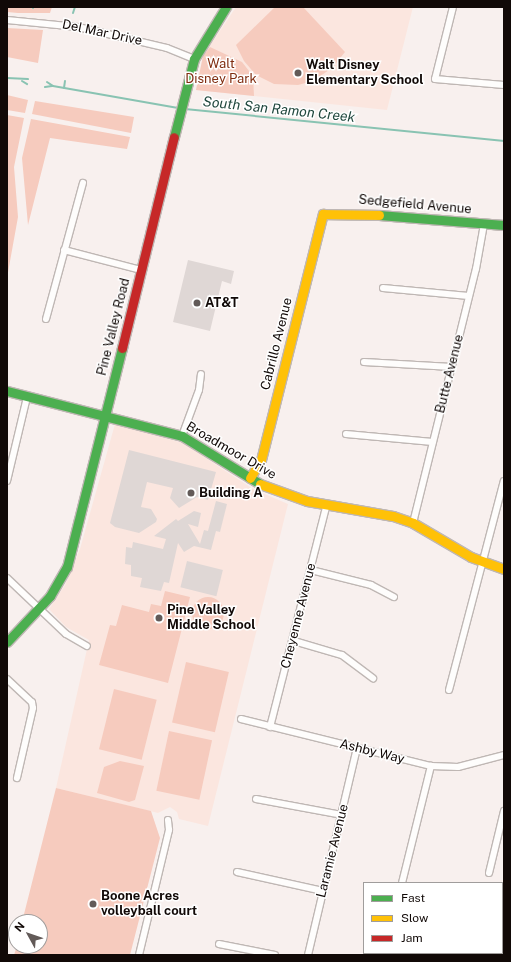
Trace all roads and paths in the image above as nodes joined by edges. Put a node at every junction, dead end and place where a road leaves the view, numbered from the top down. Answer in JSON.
{"nodes":[{"id":1,"x":226,"y":7,"type":"edge"},
{"id":2,"x":453,"y":7,"type":"edge"},
{"id":3,"x":7,"y":20,"type":"edge"},
{"id":4,"x":194,"y":59,"type":"junction"},
{"id":5,"x":504,"y":85,"type":"edge"},
{"id":6,"x":83,"y":183,"type":"dead end"},
{"id":7,"x":323,"y":214,"type":"joint"},
{"id":8,"x":484,"y":224,"type":"junction"},
{"id":9,"x":504,"y":225,"type":"edge"},
{"id":10,"x":64,"y":250,"type":"junction"},
{"id":11,"x":141,"y":270,"type":"junction"},
{"id":12,"x":383,"y":288,"type":"dead end"},
{"id":13,"x":469,"y":296,"type":"junction"},
{"id":14,"x":46,"y":319,"type":"dead end"},
{"id":15,"x":364,"y":362,"type":"dead end"},
{"id":16,"x":452,"y":366,"type":"junction"},
{"id":17,"x":201,"y":374,"type":"dead end"},
{"id":18,"x":7,"y":391,"type":"edge"},
{"id":19,"x":27,"y":397,"type":"junction"},
{"id":20,"x":105,"y":416,"type":"junction"},
{"id":21,"x":346,"y":434,"type":"dead end"},
{"id":22,"x":182,"y":436,"type":"junction"},
{"id":23,"x":434,"y":442,"type":"junction"},
{"id":24,"x":250,"y":478,"type":"junction"},
{"id":25,"x":7,"y":481,"type":"edge"},
{"id":26,"x":504,"y":481,"type":"edge"},
{"id":27,"x":327,"y":504,"type":"junction"},
{"id":28,"x":413,"y":523,"type":"junction"},
{"id":29,"x":482,"y":562,"type":"junction"},
{"id":30,"x":504,"y":569,"type":"edge"},
{"id":31,"x":311,"y":570,"type":"junction"},
{"id":32,"x":7,"y":578,"type":"edge"},
{"id":33,"x":394,"y":597,"type":"dead end"},
{"id":34,"x":40,"y":608,"type":"junction"},
{"id":35,"x":294,"y":641,"type":"junction"},
{"id":36,"x":7,"y":642,"type":"edge"},
{"id":37,"x":87,"y":646,"type":"dead end"},
{"id":38,"x":7,"y":678,"type":"edge"},
{"id":39,"x":373,"y":678,"type":"dead end"},
{"id":40,"x":449,"y":690,"type":"dead end"},
{"id":41,"x":241,"y":719,"type":"dead end"},
{"id":42,"x":270,"y":727,"type":"junction"},
{"id":43,"x":357,"y":748,"type":"junction"},
{"id":44,"x":504,"y":755,"type":"edge"},
{"id":45,"x":431,"y":766,"type":"junction"},
{"id":46,"x":17,"y":778,"type":"dead end"},
{"id":47,"x":256,"y":799,"type":"dead end"},
{"id":48,"x":504,"y":811,"type":"edge"},
{"id":49,"x":342,"y":815,"type":"junction"},
{"id":50,"x":168,"y":820,"type":"dead end"},
{"id":51,"x":237,"y":872,"type":"dead end"},
{"id":52,"x":489,"y":872,"type":"dead end"},
{"id":53,"x":402,"y":882,"type":"edge"},
{"id":54,"x":323,"y":891,"type":"junction"},
{"id":55,"x":219,"y":944,"type":"dead end"},
{"id":56,"x":139,"y":955,"type":"edge"},
{"id":57,"x":275,"y":955,"type":"edge"},
{"id":58,"x":308,"y":955,"type":"edge"}],
"edges":[{"from":1,"to":4,"type":"street","name":"Pine Valley Road"},
{"from":2,"to":5,"type":"street"},
{"from":3,"to":4,"type":"street","name":"Del Mar Drive"},
{"from":4,"to":11,"type":"street","name":"Pine Valley Road"},
{"from":6,"to":10,"type":"street"},
{"from":7,"to":8,"type":"street","name":"Sedgefield Avenue"},
{"from":7,"to":24,"type":"street","name":"Cabrillo Avenue"},
{"from":8,"to":9,"type":"street","name":"Sedgefield Avenue"},
{"from":8,"to":13,"type":"street","name":"Butte Avenue"},
{"from":10,"to":11,"type":"street"},
{"from":10,"to":14,"type":"street"},
{"from":11,"to":20,"type":"street","name":"Pine Valley Road"},
{"from":12,"to":13,"type":"street"},
{"from":13,"to":16,"type":"street","name":"Butte Avenue"},
{"from":15,"to":16,"type":"street"},
{"from":16,"to":23,"type":"street","name":"Butte Avenue"},
{"from":17,"to":22,"type":"street"},
{"from":18,"to":19,"type":"street","name":"Broadmoor Drive"},
{"from":19,"to":20,"type":"street","name":"Broadmoor Drive"},
{"from":19,"to":25,"type":"street"},
{"from":20,"to":22,"type":"street","name":"Broadmoor Drive"},
{"from":20,"to":34,"type":"street","name":"Pine Valley Road"},
{"from":21,"to":23,"type":"street"},
{"from":22,"to":24,"type":"street","name":"Broadmoor Drive"},
{"from":23,"to":28,"type":"street","name":"Butte Avenue"},
{"from":24,"to":27,"type":"street","name":"Broadmoor Drive"},
{"from":26,"to":29,"type":"street"},
{"from":27,"to":28,"type":"street","name":"Broadmoor Drive"},
{"from":27,"to":31,"type":"street","name":"Cheyenne Avenue"},
{"from":28,"to":29,"type":"street","name":"Broadmoor Drive"},
{"from":29,"to":30,"type":"street","name":"Broadmoor Drive"},
{"from":29,"to":40,"type":"street"},
{"from":31,"to":33,"type":"street"},
{"from":31,"to":35,"type":"street","name":"Cheyenne Avenue"},
{"from":32,"to":34,"type":"street"},
{"from":34,"to":36,"type":"street","name":"Pine Valley Road"},
{"from":34,"to":37,"type":"street"},
{"from":35,"to":39,"type":"street"},
{"from":35,"to":42,"type":"street","name":"Cheyenne Avenue"},
{"from":38,"to":46,"type":"street"},
{"from":41,"to":42,"type":"street","name":"Ashby Way"},
{"from":42,"to":43,"type":"street","name":"Ashby Way"},
{"from":43,"to":45,"type":"street","name":"Ashby Way"},
{"from":43,"to":49,"type":"street","name":"Laramie Avenue"},
{"from":44,"to":45,"type":"street","name":"Ashby Way"},
{"from":45,"to":53,"type":"street"},
{"from":47,"to":49,"type":"street"},
{"from":48,"to":52,"type":"street"},
{"from":49,"to":54,"type":"street","name":"Laramie Avenue"},
{"from":50,"to":56,"type":"street"},
{"from":51,"to":54,"type":"street"},
{"from":54,"to":58,"type":"street","name":"Laramie Avenue"},
{"from":55,"to":57,"type":"street"}]}
